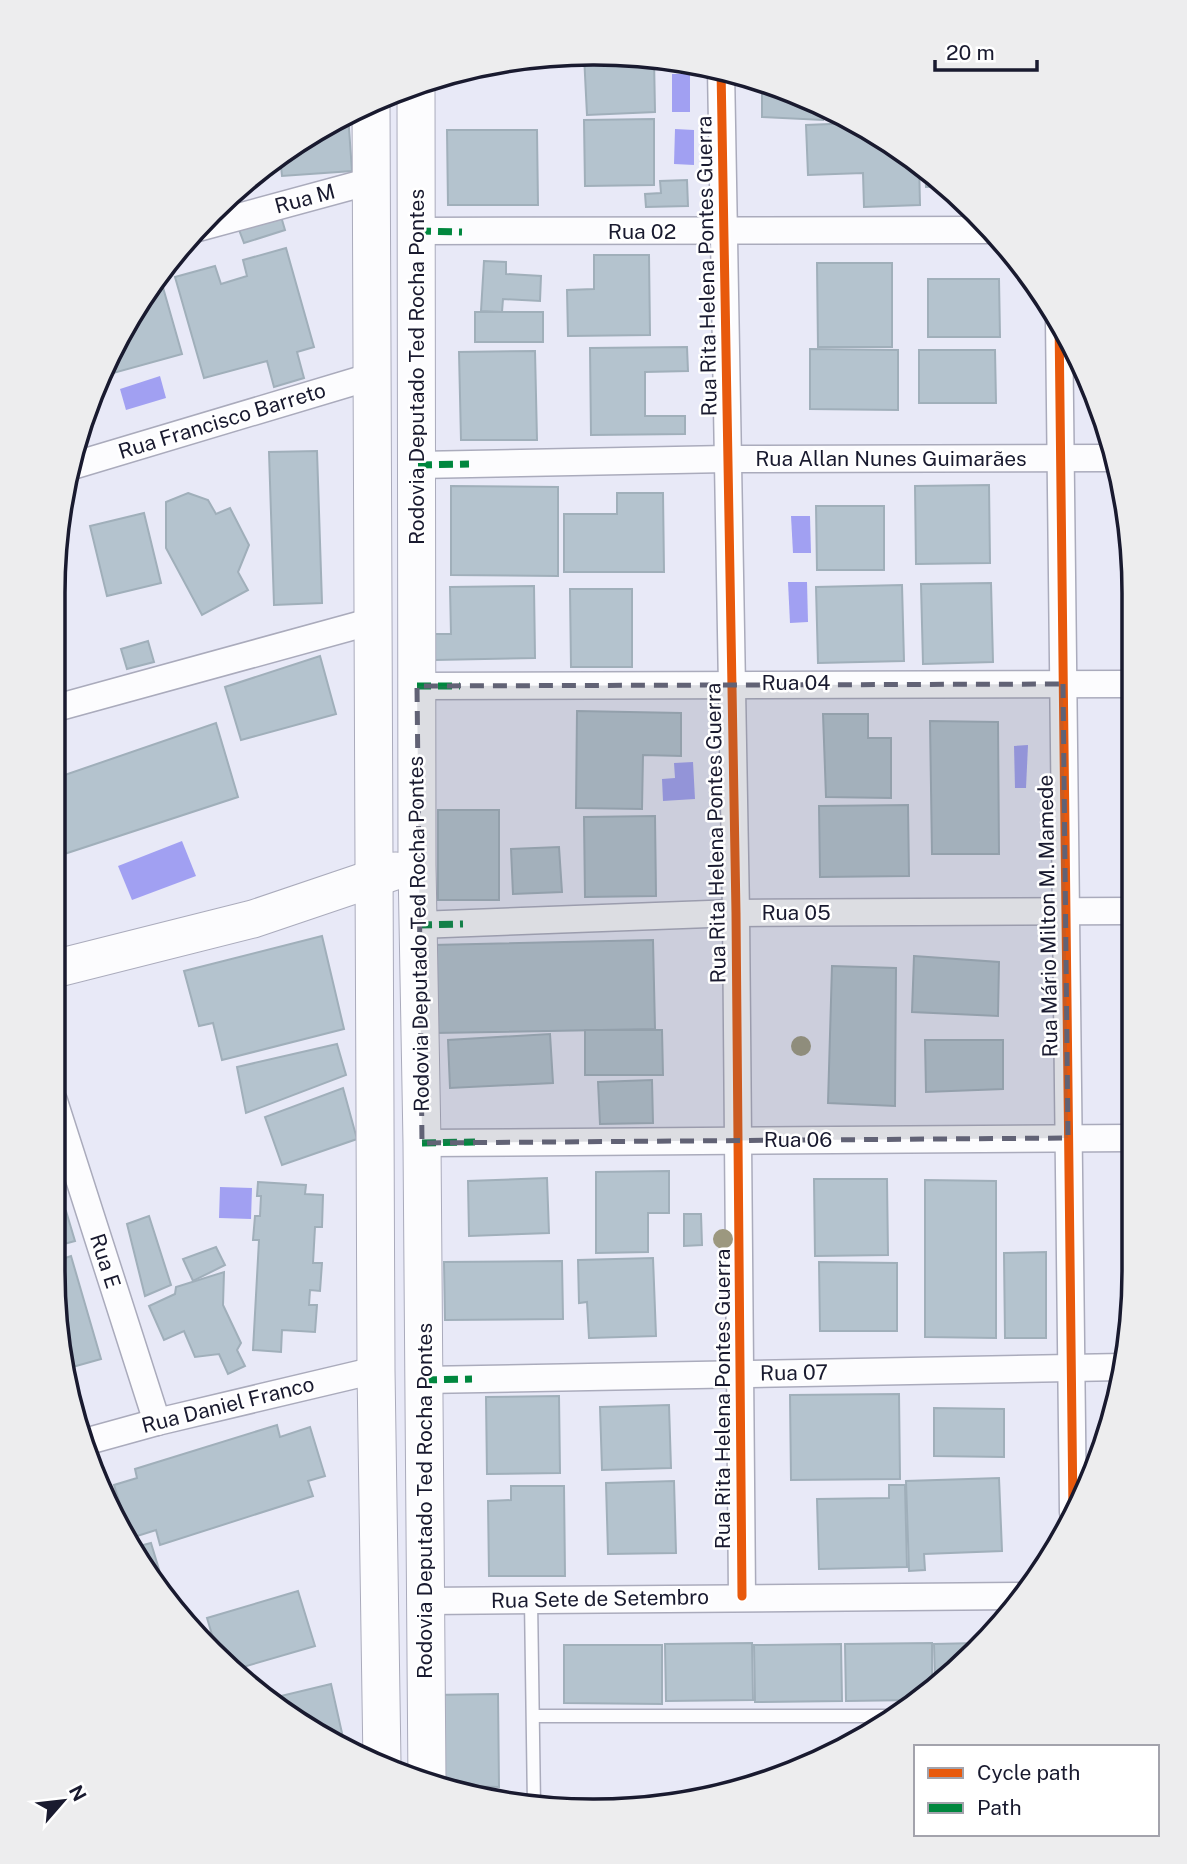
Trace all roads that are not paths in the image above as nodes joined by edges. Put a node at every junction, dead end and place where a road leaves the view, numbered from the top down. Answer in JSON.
{"nodes":[{"id":1,"x":721,"y":81,"type":"edge"},
{"id":2,"x":416,"y":96,"type":"edge"},
{"id":3,"x":372,"y":114,"type":"edge"},
{"id":4,"x":371,"y":181,"type":"junction"},
{"id":5,"x":217,"y":223,"type":"edge"},
{"id":6,"x":977,"y":230,"type":"edge"},
{"id":7,"x":417,"y":231,"type":"junction"},
{"id":8,"x":724,"y":232,"type":"junction"},
{"id":9,"x":1059,"y":344,"type":"edge"},
{"id":10,"x":373,"y":376,"type":"junction"},
{"id":11,"x":727,"y":458,"type":"junction"},
{"id":12,"x":1104,"y":458,"type":"edge"},
{"id":13,"x":1061,"y":459,"type":"junction"},
{"id":14,"x":82,"y":463,"type":"edge"},
{"id":15,"x":418,"y":465,"type":"junction"},
{"id":16,"x":373,"y":621,"type":"junction"},
{"id":17,"x":731,"y":683,"type":"junction"},
{"id":18,"x":1063,"y":684,"type":"junction"},
{"id":19,"x":1122,"y":684,"type":"edge"},
{"id":20,"x":417,"y":686,"type":"junction"},
{"id":21,"x":65,"y":706,"type":"edge"},
{"id":22,"x":416,"y":865,"type":"junction"},
{"id":23,"x":374,"y":877,"type":"junction"},
{"id":24,"x":1122,"y":911,"type":"edge"},
{"id":25,"x":1065,"y":912,"type":"junction"},
{"id":26,"x":736,"y":913,"type":"junction"},
{"id":27,"x":418,"y":925,"type":"junction"},
{"id":28,"x":65,"y":966,"type":"edge"},
{"id":29,"x":65,"y":1135,"type":"edge"},
{"id":30,"x":1068,"y":1138,"type":"junction"},
{"id":31,"x":1122,"y":1138,"type":"edge"},
{"id":32,"x":738,"y":1140,"type":"junction"},
{"id":33,"x":422,"y":1143,"type":"junction"},
{"id":34,"x":1069,"y":1367,"type":"junction"},
{"id":35,"x":1113,"y":1367,"type":"edge"},
{"id":36,"x":376,"y":1370,"type":"junction"},
{"id":37,"x":741,"y":1374,"type":"junction"},
{"id":38,"x":423,"y":1380,"type":"junction"},
{"id":39,"x":157,"y":1422,"type":"junction"},
{"id":40,"x":93,"y":1440,"type":"edge"},
{"id":41,"x":1073,"y":1494,"type":"edge"},
{"id":42,"x":742,"y":1596,"type":"junction"},
{"id":43,"x":1010,"y":1596,"type":"edge"},
{"id":44,"x":531,"y":1600,"type":"junction"},
{"id":45,"x":426,"y":1601,"type":"junction"},
{"id":46,"x":535,"y":1716,"type":"junction"},
{"id":47,"x":877,"y":1716,"type":"edge"},
{"id":48,"x":382,"y":1755,"type":"edge"},
{"id":49,"x":427,"y":1772,"type":"edge"},
{"id":50,"x":534,"y":1796,"type":"edge"}],
"edges":[{"from":1,"to":8,"type":"street","name":"Rua Rita Helena Pontes Guerra"},
{"from":2,"to":7,"type":"main road","name":"Rodovia Deputado Ted Rocha Pontes"},
{"from":3,"to":4,"type":"main road","name":"Rodovia Deputado Ted Rocha Pontes"},
{"from":4,"to":5,"type":"street","name":"Rua M"},
{"from":4,"to":10,"type":"main road","name":"Rodovia Deputado Ted Rocha Pontes"},
{"from":6,"to":8,"type":"street","name":"Rua 02"},
{"from":7,"to":8,"type":"street","name":"Rua 02"},
{"from":7,"to":15,"type":"main road","name":"Rodovia Deputado Ted Rocha Pontes"},
{"from":8,"to":11,"type":"street","name":"Rua Rita Helena Pontes Guerra"},
{"from":9,"to":13,"type":"street","name":"Rua Mário Milton M. Mamede"},
{"from":10,"to":14,"type":"street","name":"Rua Francisco Barreto"},
{"from":10,"to":16,"type":"main road","name":"Rodovia Deputado Ted Rocha Pontes"},
{"from":11,"to":13,"type":"street","name":"Rua Allan Nunes Guimarães"},
{"from":11,"to":15,"type":"street","name":"Rua Allan Nunes Guimarães"},
{"from":11,"to":17,"type":"street","name":"Rua Rita Helena Pontes Guerra"},
{"from":12,"to":13,"type":"street","name":"Rua Allan Nunes Guimarães"},
{"from":13,"to":18,"type":"street","name":"Rua Mário Milton M. Mamede"},
{"from":15,"to":20,"type":"main road","name":"Rodovia Deputado Ted Rocha Pontes"},
{"from":16,"to":21,"type":"street"},
{"from":16,"to":23,"type":"main road","name":"Rodovia Deputado Ted Rocha Pontes"},
{"from":17,"to":18,"type":"street","name":"Rua 04"},
{"from":17,"to":20,"type":"street","name":"Rua 04"},
{"from":17,"to":26,"type":"street","name":"Rua Rita Helena Pontes Guerra"},
{"from":18,"to":19,"type":"street","name":"Rua 04"},
{"from":18,"to":25,"type":"street","name":"Rua Mário Milton M. Mamede"},
{"from":20,"to":22,"type":"main road","name":"Rodovia Deputado Ted Rocha Pontes"},
{"from":22,"to":23,"type":"main road"},
{"from":22,"to":27,"type":"main road","name":"Rodovia Deputado Ted Rocha Pontes"},
{"from":23,"to":28,"type":"main road"},
{"from":23,"to":36,"type":"main road","name":"Rodovia Deputado Ted Rocha Pontes"},
{"from":24,"to":25,"type":"street","name":"Rua 05"},
{"from":25,"to":26,"type":"street","name":"Rua 05"},
{"from":25,"to":30,"type":"street","name":"Rua Mário Milton M. Mamede"},
{"from":26,"to":27,"type":"street","name":"Rua 05"},
{"from":26,"to":32,"type":"street","name":"Rua Rita Helena Pontes Guerra"},
{"from":27,"to":33,"type":"main road","name":"Rodovia Deputado Ted Rocha Pontes"},
{"from":29,"to":39,"type":"street","name":"Rua E"},
{"from":30,"to":31,"type":"street","name":"Rua 06"},
{"from":30,"to":32,"type":"street","name":"Rua 06"},
{"from":30,"to":34,"type":"street","name":"Rua Mário Milton M. Mamede"},
{"from":32,"to":33,"type":"street","name":"Rua 06"},
{"from":32,"to":37,"type":"street","name":"Rua Rita Helena Pontes Guerra"},
{"from":33,"to":38,"type":"main road","name":"Rodovia Deputado Ted Rocha Pontes"},
{"from":34,"to":35,"type":"street","name":"Rua 07"},
{"from":34,"to":37,"type":"street","name":"Rua 07"},
{"from":34,"to":41,"type":"street","name":"Rua Mário Milton M. Mamede"},
{"from":36,"to":39,"type":"street","name":"Rua Daniel Franco"},
{"from":36,"to":48,"type":"main road","name":"Rodovia Deputado Ted Rocha Pontes"},
{"from":37,"to":38,"type":"street","name":"Rua 07"},
{"from":37,"to":42,"type":"street","name":"Rua Rita Helena Pontes Guerra"},
{"from":38,"to":45,"type":"main road","name":"Rodovia Deputado Ted Rocha Pontes"},
{"from":39,"to":40,"type":"street","name":"Rua Daniel Franco"},
{"from":42,"to":43,"type":"street","name":"Rua Sete de Setembro"},
{"from":42,"to":44,"type":"street","name":"Rua Sete de Setembro"},
{"from":44,"to":45,"type":"street","name":"Rua Sete de Setembro"},
{"from":44,"to":46,"type":"lane"},
{"from":45,"to":49,"type":"main road","name":"Rodovia Deputado Ted Rocha Pontes"},
{"from":46,"to":47,"type":"lane"},
{"from":46,"to":50,"type":"lane"}]}
